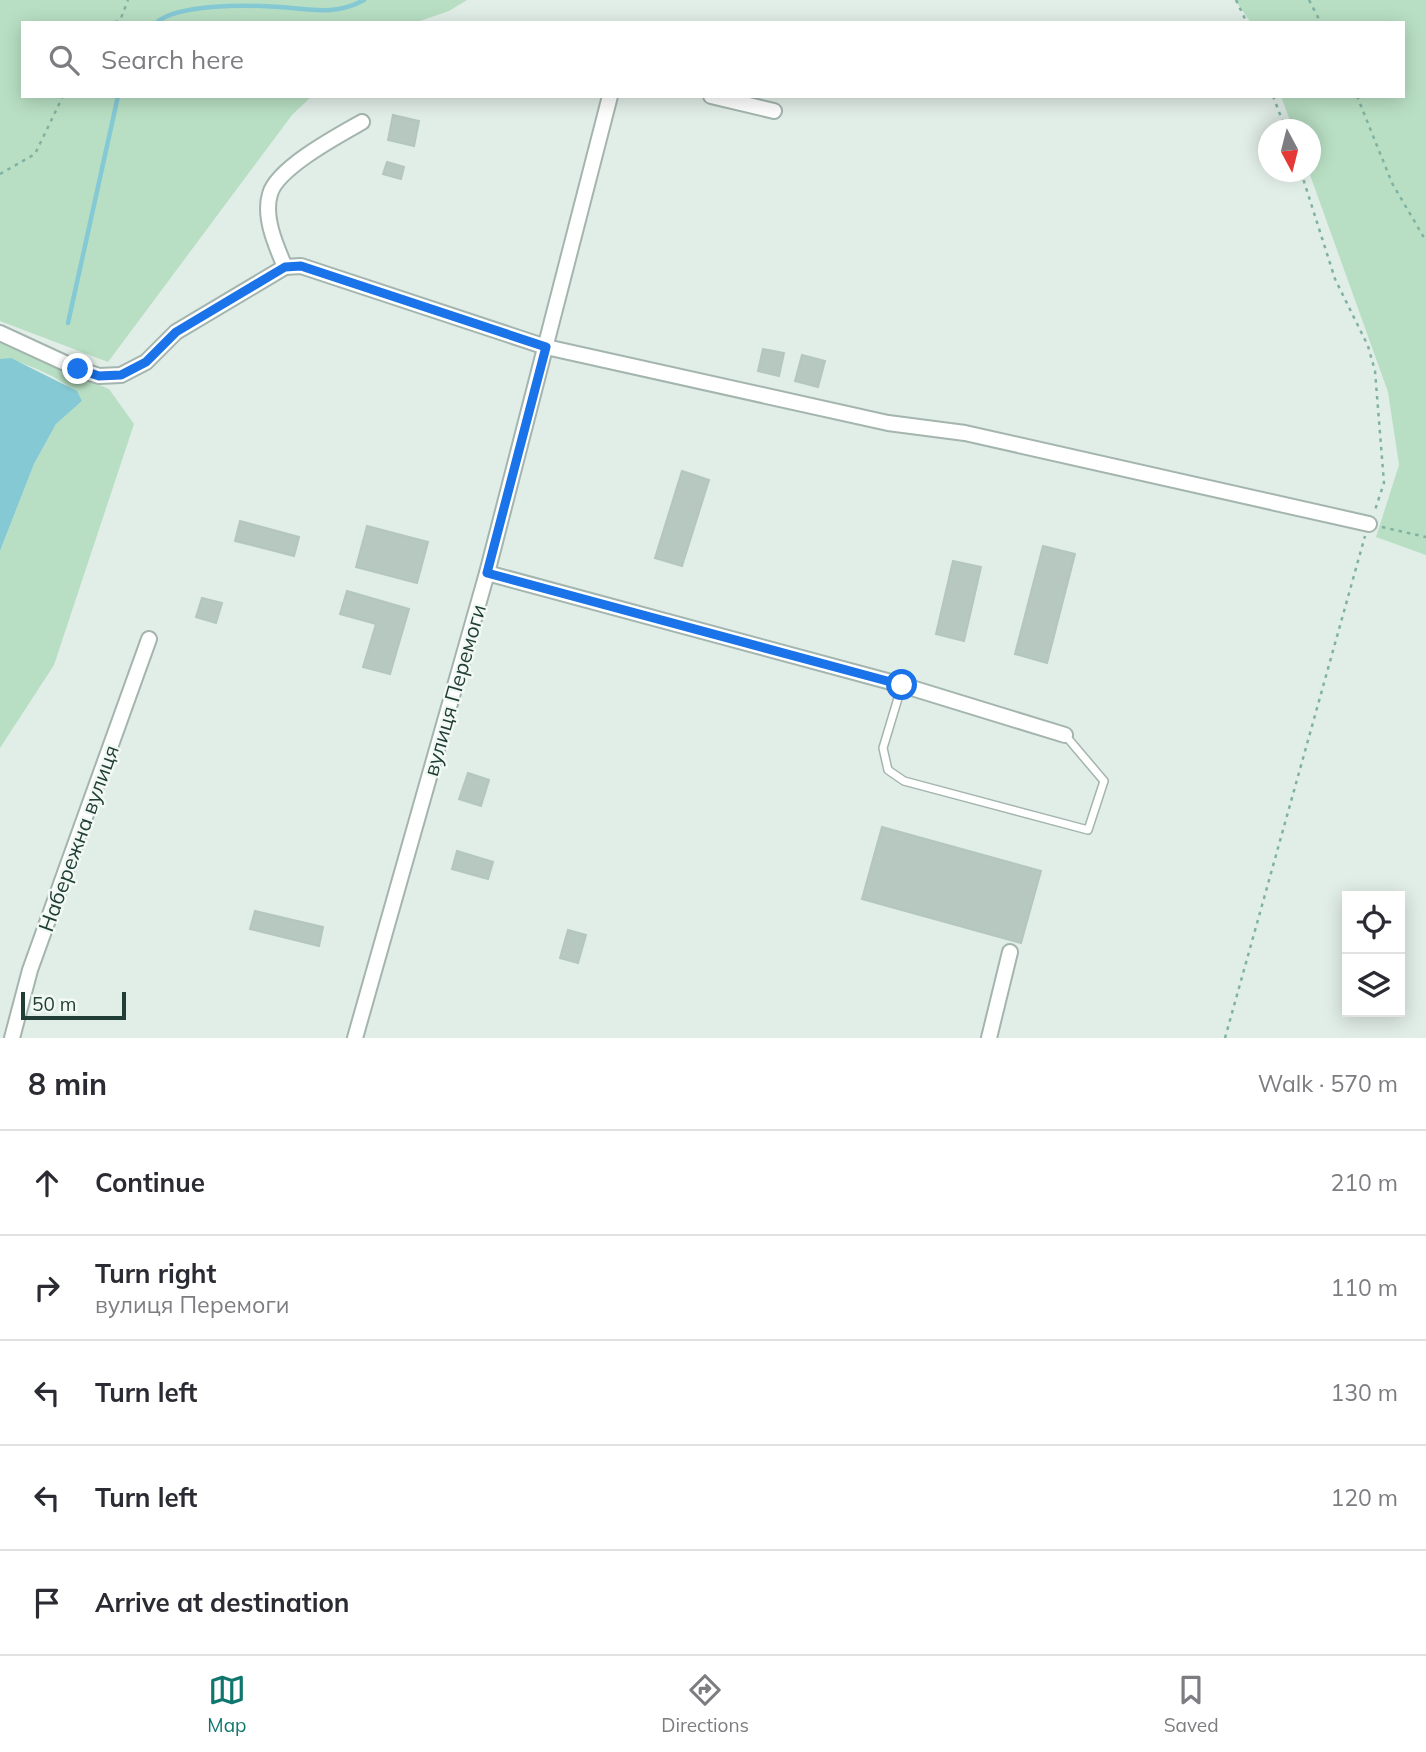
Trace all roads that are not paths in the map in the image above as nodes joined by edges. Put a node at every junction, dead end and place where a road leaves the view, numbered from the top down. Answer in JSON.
{"nodes":[{"id":1,"x":609,"y":98,"type":"edge"},
{"id":2,"x":719,"y":98,"type":"edge"},
{"id":3,"x":774,"y":111,"type":"dead end"},
{"id":4,"x":362,"y":122,"type":"dead end"},
{"id":5,"x":285,"y":267,"type":"junction"},
{"id":6,"x":0,"y":333,"type":"edge"},
{"id":7,"x":546,"y":347,"type":"junction"},
{"id":8,"x":1369,"y":524,"type":"road end"},
{"id":9,"x":487,"y":573,"type":"junction"},
{"id":10,"x":149,"y":639,"type":"dead end"},
{"id":11,"x":902,"y":685,"type":"junction"},
{"id":12,"x":1065,"y":735,"type":"joint"},
{"id":13,"x":1010,"y":952,"type":"dead end"},
{"id":14,"x":12,"y":1038,"type":"edge"},
{"id":15,"x":355,"y":1038,"type":"edge"},
{"id":16,"x":989,"y":1038,"type":"edge"}],
"edges":[{"from":1,"to":7,"type":"street","name":"вулиця Перемоги"},
{"from":2,"to":3,"type":"street"},
{"from":4,"to":5,"type":"street"},
{"from":5,"to":6,"type":"street"},
{"from":5,"to":7,"type":"street"},
{"from":7,"to":8,"type":"street"},
{"from":7,"to":9,"type":"street","name":"вулиця Перемоги"},
{"from":9,"to":11,"type":"street"},
{"from":9,"to":15,"type":"street","name":"вулиця Перемоги"},
{"from":10,"to":14,"type":"street","name":"Набережна вулиця"},
{"from":11,"to":12,"type":"street"},
{"from":11,"to":12,"type":"lane"},
{"from":13,"to":16,"type":"street"}]}
